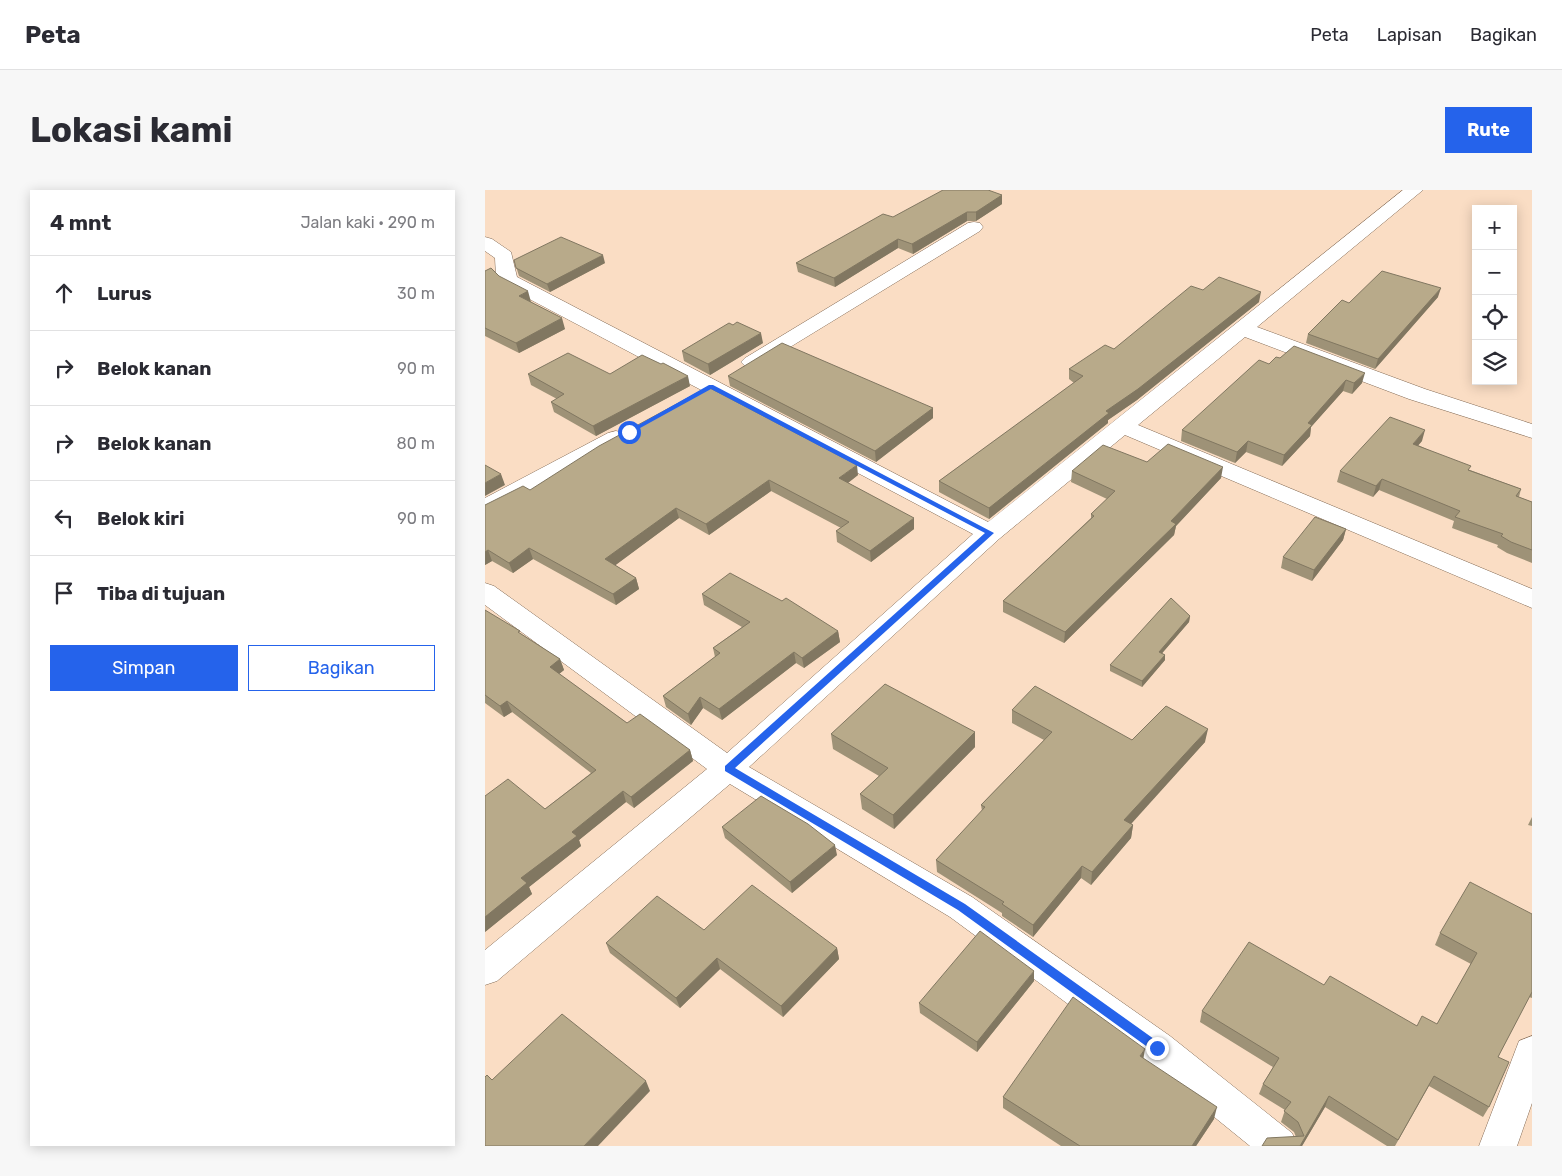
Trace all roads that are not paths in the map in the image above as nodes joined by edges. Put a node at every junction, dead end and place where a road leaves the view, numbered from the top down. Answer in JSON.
{"nodes":[{"id":1,"x":1414,"y":190,"type":"edge"},
{"id":2,"x":975,"y":227,"type":"edge"},
{"id":3,"x":485,"y":243,"type":"edge"},
{"id":4,"x":1243,"y":329,"type":"junction"},
{"id":5,"x":725,"y":378,"type":"junction"},
{"id":6,"x":686,"y":400,"type":"edge"},
{"id":7,"x":1122,"y":426,"type":"junction"},
{"id":8,"x":637,"y":427,"type":"edge"},
{"id":9,"x":1532,"y":431,"type":"edge"},
{"id":10,"x":485,"y":508,"type":"edge"},
{"id":11,"x":990,"y":533,"type":"junction"},
{"id":12,"x":485,"y":592,"type":"edge"},
{"id":13,"x":1532,"y":599,"type":"edge"},
{"id":14,"x":728,"y":769,"type":"junction"},
{"id":15,"x":485,"y":970,"type":"edge"},
{"id":16,"x":1532,"y":1053,"type":"edge"},
{"id":17,"x":1279,"y":1146,"type":"edge"},
{"id":18,"x":1498,"y":1146,"type":"edge"}],
"edges":[{"from":1,"to":4,"type":"street"},
{"from":2,"to":5,"type":"street"},
{"from":3,"to":5,"type":"street"},
{"from":4,"to":7,"type":"street"},
{"from":4,"to":9,"type":"street"},
{"from":5,"to":6,"type":"street"},
{"from":5,"to":11,"type":"street"},
{"from":7,"to":11,"type":"street"},
{"from":7,"to":13,"type":"street"},
{"from":8,"to":10,"type":"street"},
{"from":11,"to":14,"type":"street"},
{"from":12,"to":14,"type":"street"},
{"from":14,"to":15,"type":"street"},
{"from":14,"to":17,"type":"street"},
{"from":16,"to":18,"type":"street"}]}
